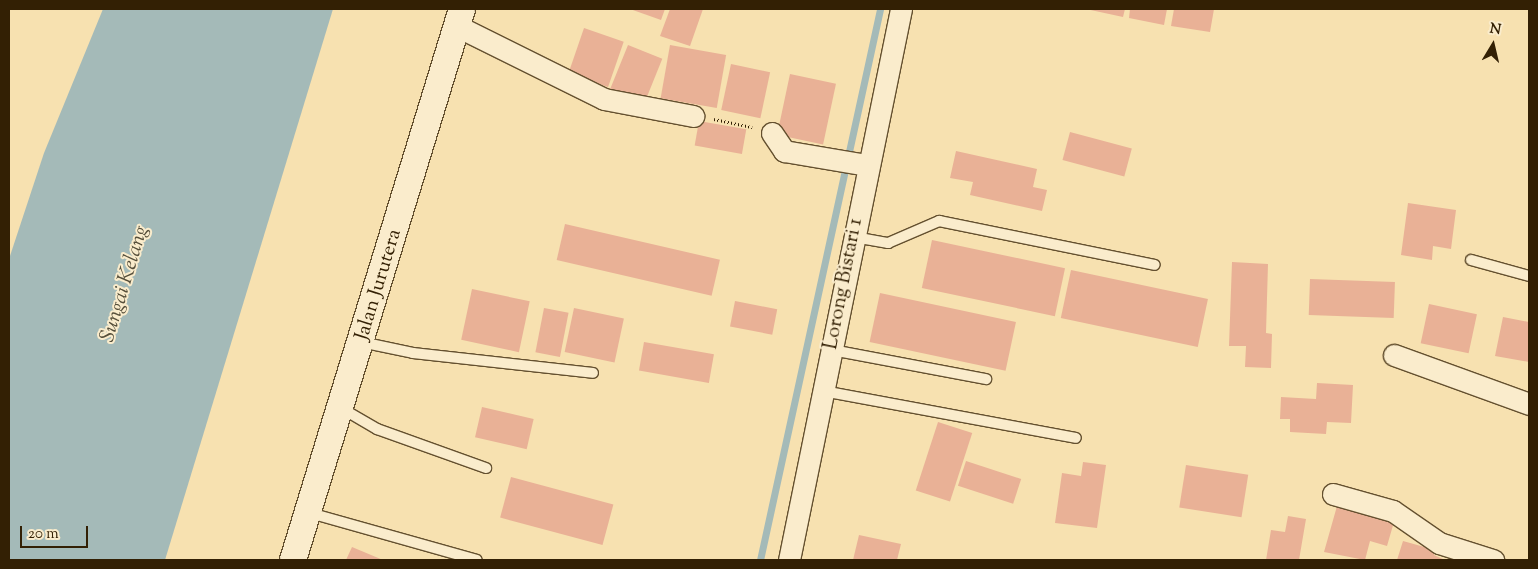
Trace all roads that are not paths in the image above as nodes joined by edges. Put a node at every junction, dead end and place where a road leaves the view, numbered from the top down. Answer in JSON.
{"nodes":[{"id":1,"x":901,"y":9,"type":"edge"},
{"id":2,"x":459,"y":17,"type":"edge"},
{"id":3,"x":693,"y":116,"type":"road end"},
{"id":4,"x":772,"y":133,"type":"road end"},
{"id":5,"x":861,"y":165,"type":"junction"},
{"id":6,"x":854,"y":238,"type":"junction"},
{"id":7,"x":1471,"y":260,"type":"dead end"},
{"id":8,"x":1155,"y":265,"type":"dead end"},
{"id":9,"x":1529,"y":276,"type":"edge"},
{"id":10,"x":361,"y":342,"type":"junction"},
{"id":11,"x":832,"y":350,"type":"junction"},
{"id":12,"x":1394,"y":354,"type":"dead end"},
{"id":13,"x":593,"y":373,"type":"dead end"},
{"id":14,"x":986,"y":380,"type":"dead end"},
{"id":15,"x":823,"y":391,"type":"junction"},
{"id":16,"x":1529,"y":404,"type":"edge"},
{"id":17,"x":341,"y":408,"type":"junction"},
{"id":18,"x":1076,"y":438,"type":"dead end"},
{"id":19,"x":486,"y":468,"type":"dead end"},
{"id":20,"x":1333,"y":494,"type":"dead end"},
{"id":21,"x":310,"y":513,"type":"junction"},
{"id":22,"x":293,"y":560,"type":"edge"},
{"id":23,"x":478,"y":560,"type":"edge"},
{"id":24,"x":789,"y":560,"type":"edge"},
{"id":25,"x":1493,"y":560,"type":"edge"}],
"edges":[{"from":1,"to":5,"type":"street","name":"Lorong Bistari 1"},
{"from":2,"to":3,"type":"street"},
{"from":2,"to":10,"type":"street","name":"Jalan Jurutera"},
{"from":4,"to":5,"type":"street"},
{"from":5,"to":6,"type":"street","name":"Lorong Bistari 1"},
{"from":6,"to":8,"type":"lane"},
{"from":6,"to":11,"type":"street","name":"Lorong Bistari 1"},
{"from":7,"to":9,"type":"lane"},
{"from":10,"to":13,"type":"lane"},
{"from":10,"to":17,"type":"street","name":"Jalan Jurutera"},
{"from":11,"to":14,"type":"lane"},
{"from":11,"to":15,"type":"street","name":"Lorong Bistari 1"},
{"from":12,"to":16,"type":"street"},
{"from":15,"to":18,"type":"lane"},
{"from":15,"to":24,"type":"street","name":"Lorong Bistari 1"},
{"from":17,"to":19,"type":"lane"},
{"from":17,"to":21,"type":"street","name":"Jalan Jurutera"},
{"from":20,"to":25,"type":"street"},
{"from":21,"to":22,"type":"street","name":"Jalan Jurutera"},
{"from":21,"to":23,"type":"lane"}]}
